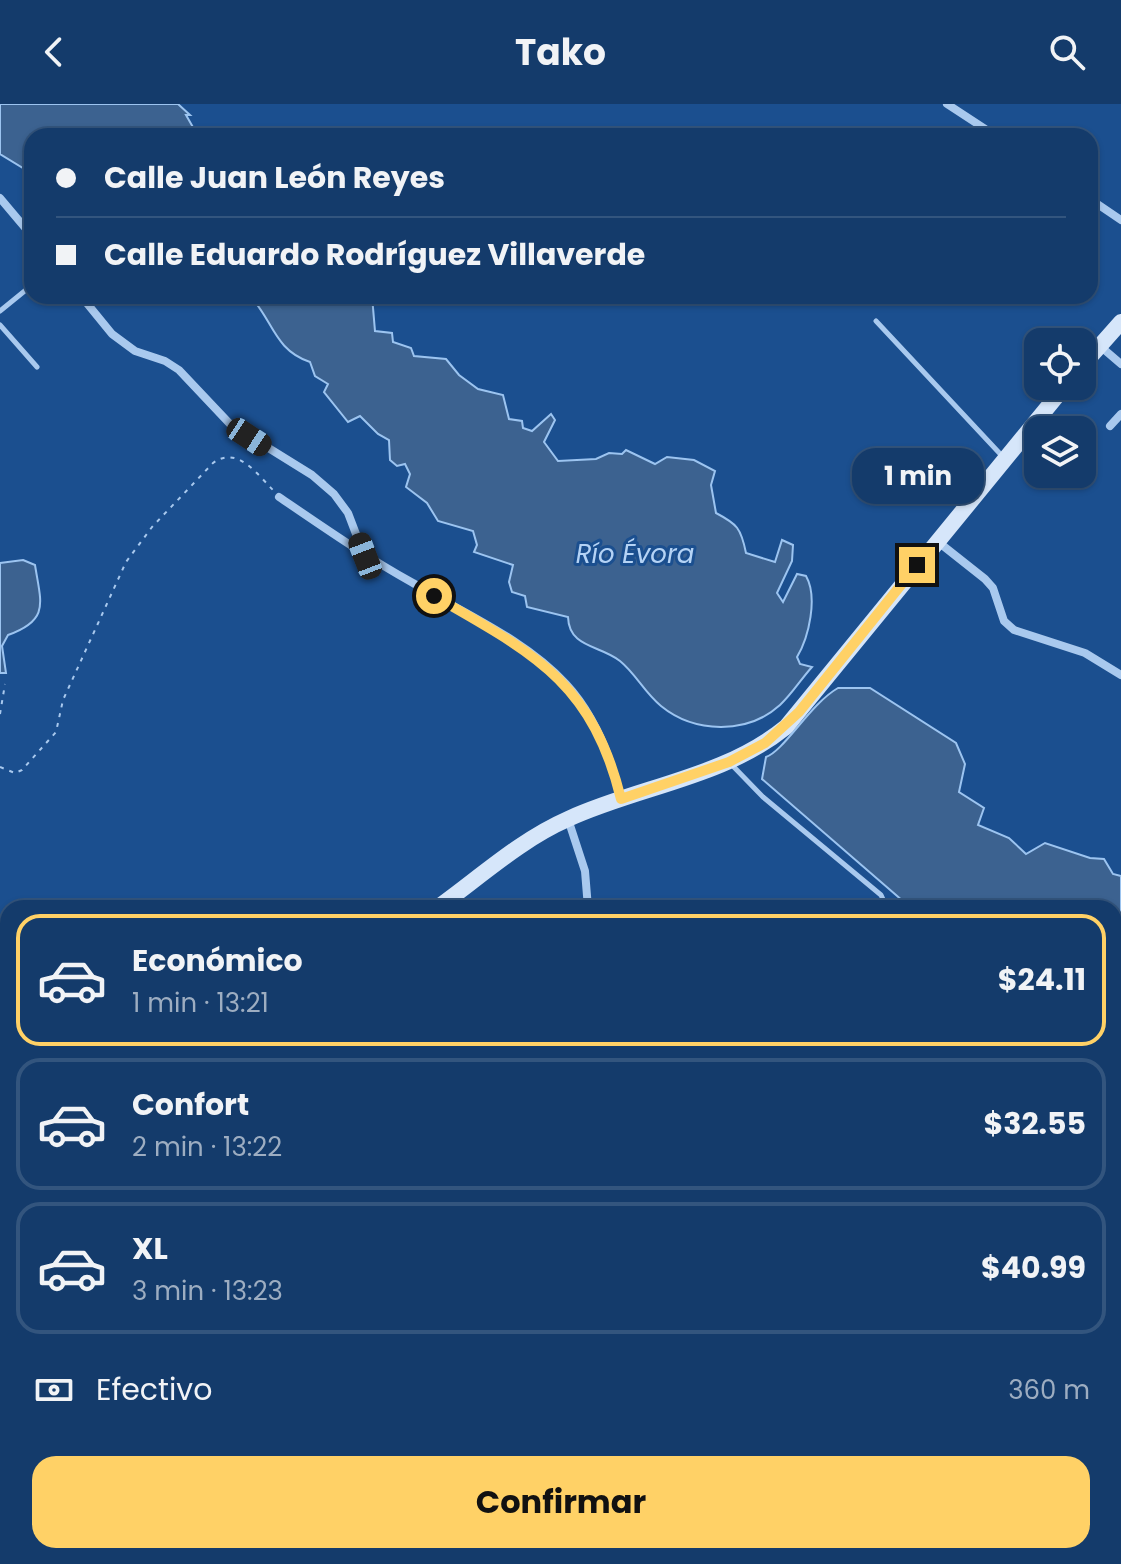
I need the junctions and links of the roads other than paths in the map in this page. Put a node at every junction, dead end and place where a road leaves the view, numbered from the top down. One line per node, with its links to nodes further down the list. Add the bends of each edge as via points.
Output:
1 (947, 104): 2 (street)
2 (984, 128)
3 (0, 198): 6 (street)
4 (1098, 204): 5 (street)
5 (1121, 220)
6 (24, 226)
7 (24, 292): 9 (lane)
8 (88, 304): 23 (street, via 112,334 135,351 179,370 230,424 334,494 348,513)
9 (0, 311)
10 (876, 321): 20 (lane)
11 (1121, 322): 13 (street)
12 (0, 325): 16 (lane)
13 (1099, 345): 14 (street); 15 (street)
14 (1096, 349)
15 (1121, 364)
16 (37, 367)
17 (1053, 400): 20 (street)
18 (1121, 414): 19 (street)
19 (1110, 426)
20 (1005, 459): 22 (street)
21 (279, 497): 23 (street)
22 (937, 540): 24 (street, via 993,588 1004,621 1014,630 1085,653); 25 (street, via 786,727)
23 (365, 556): 26 (street, via 514,644 566,683 596,730)
24 (1121, 675)
25 (729, 762): 26 (street); 30 (lane)
26 (621, 799): 27 (street)
27 (568, 818): 28 (street); 29 (street, via 585,871)
28 (448, 900)
29 (587, 900)
30 (883, 900)

